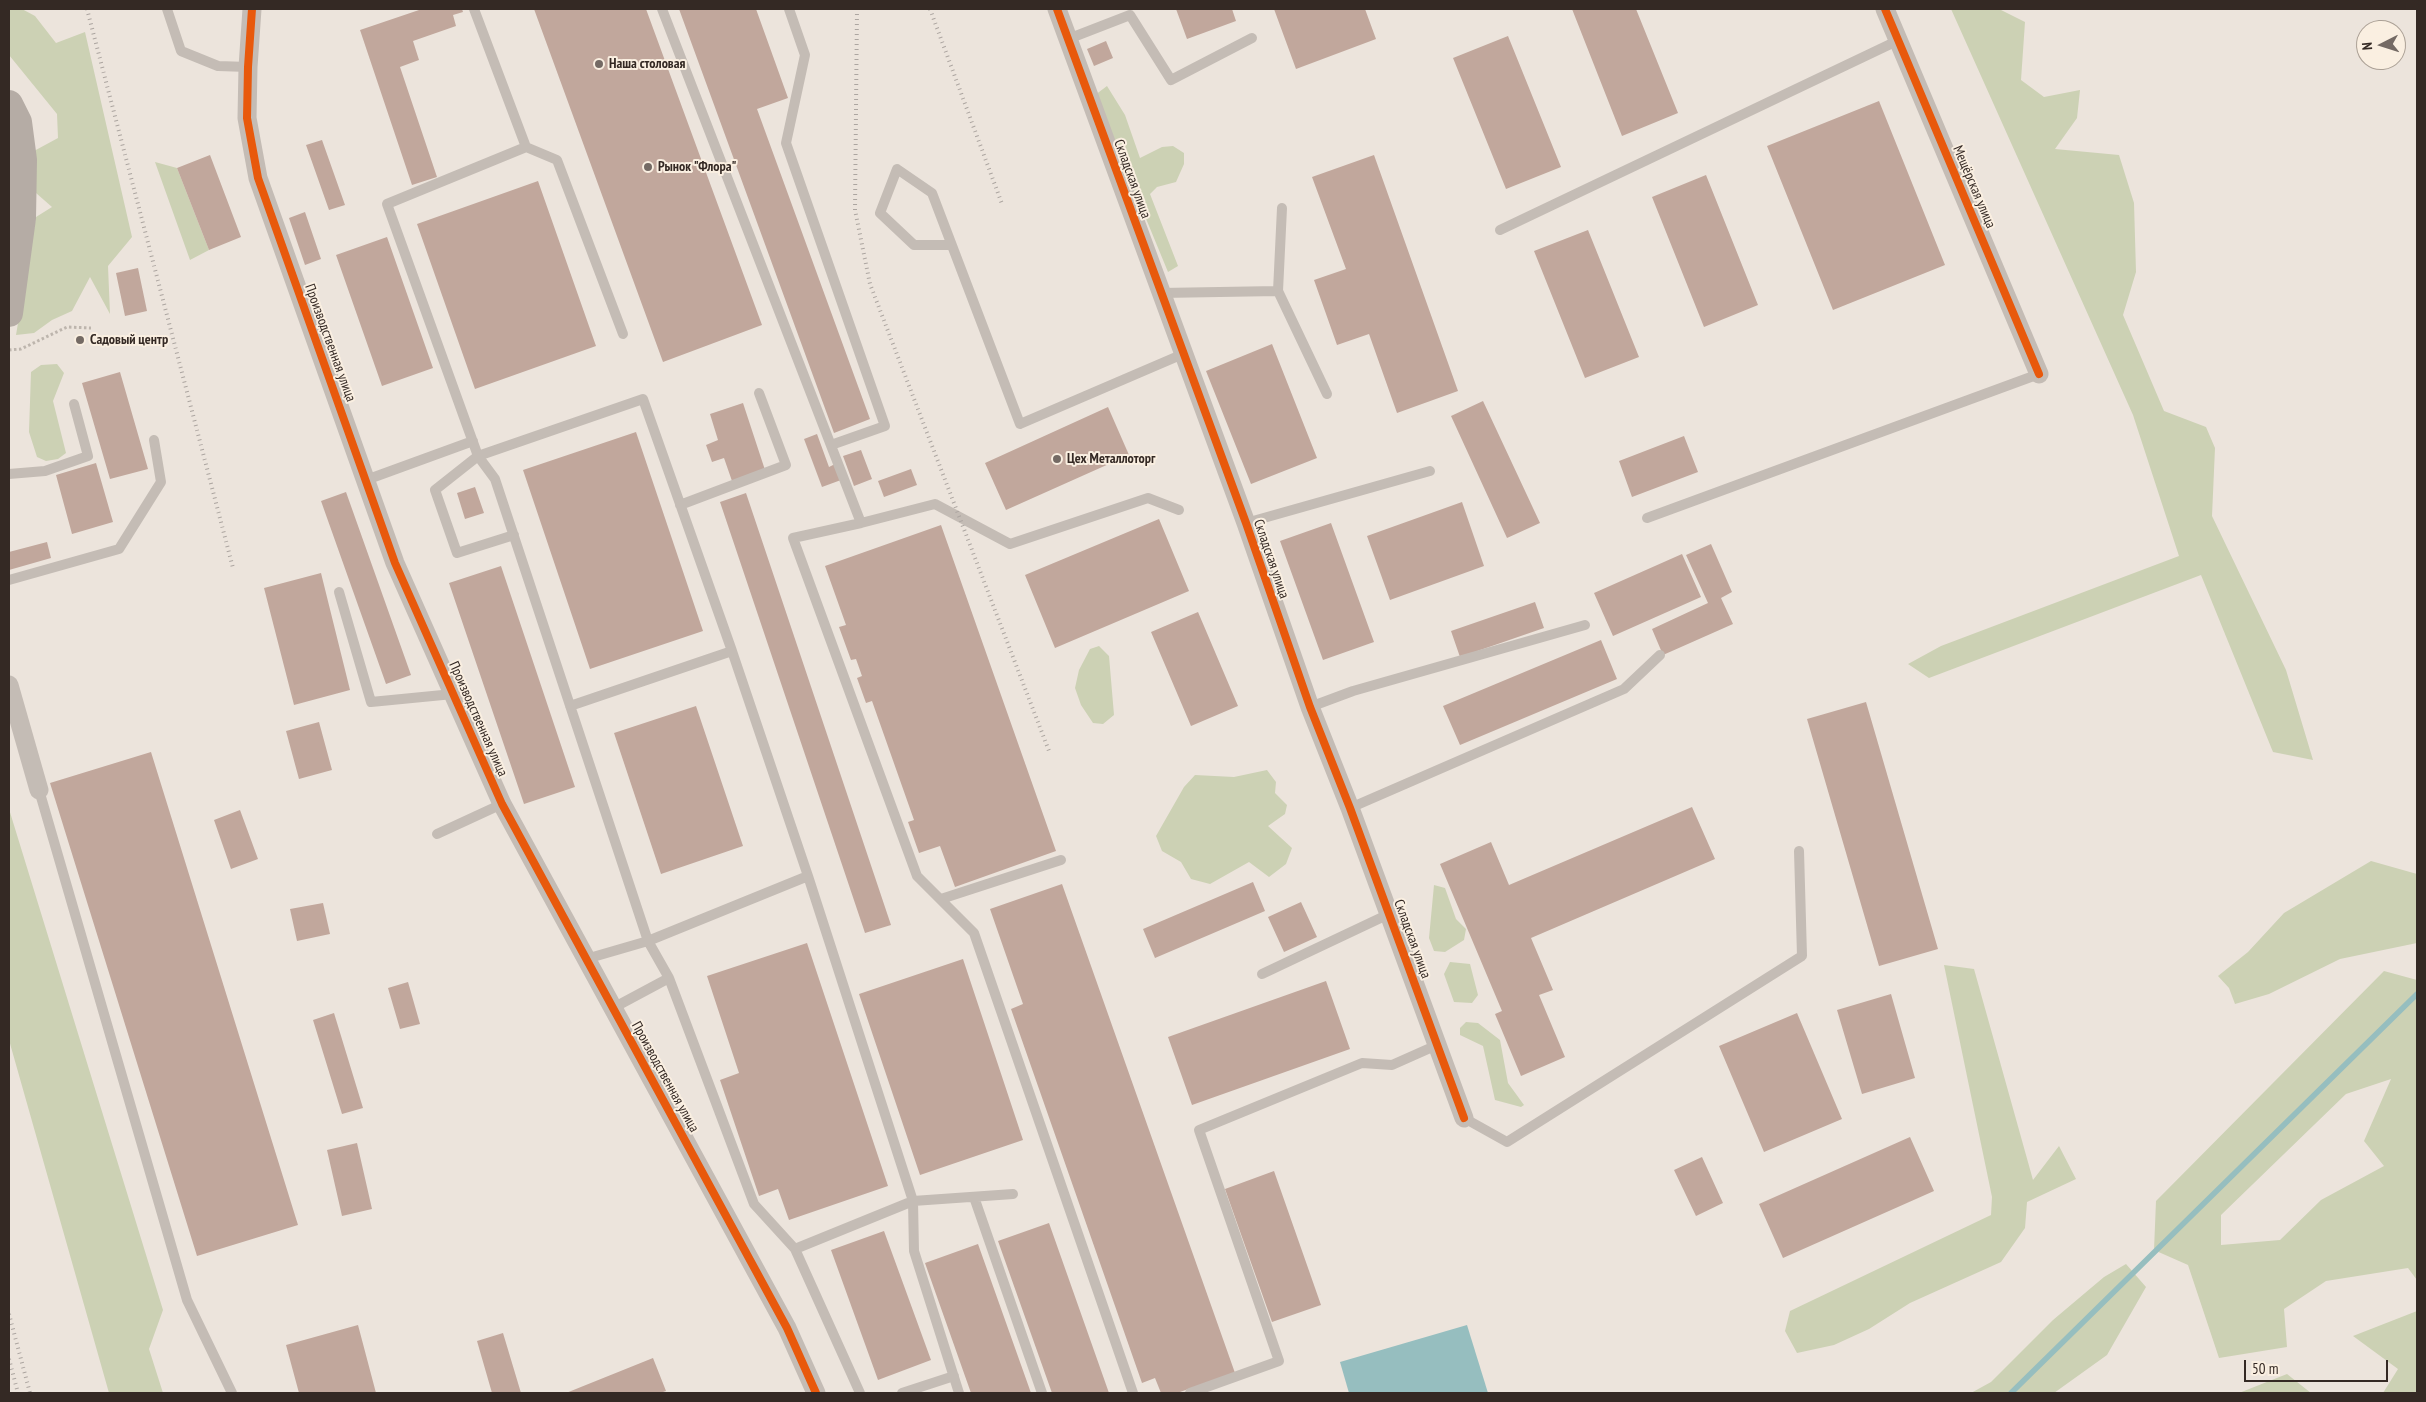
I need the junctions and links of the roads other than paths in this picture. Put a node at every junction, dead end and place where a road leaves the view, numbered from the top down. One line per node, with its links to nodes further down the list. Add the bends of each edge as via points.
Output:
1 (167, 9): 12 (lane, via 181,51 218,66)
2 (252, 9): 12 (street, Производственная улица)
3 (474, 9): 14 (lane)
4 (662, 9): 31 (lane)
5 (789, 9): 31 (lane, via 805,55 786,143 885,426)
6 (1056, 9): 10 (street, Складская улица)
7 (1886, 9): 11 (street, Мещёрская улица)
8 (1129, 12): 9 (lane, via 1171,80); 10 (lane)
9 (1252, 38)
10 (1068, 39): 21 (street, Складская улица)
11 (1898, 40): 18 (lane); 25 (street, Мещёрская улица)
12 (248, 67): 35 (street, Производственная улица, via 248,118 258,178)
13 (9, 104): 15 (main road, via 18,122)
14 (526, 147): 23 (lane, via 557,160); 30 (lane, via 387,204)
15 (23, 160): 17 (main road); 22 (main road, via 22,218)
16 (1282, 208): 20 (lane)
17 (9, 222)
18 (1500, 230)
19 (950, 245): 19 (lane, via 932,193 897,169 880,213 914,245); 24 (lane, via 1020,424)
20 (1278, 291): 21 (lane); 27 (lane)
21 (1161, 293): 24 (street, Складская улица)
22 (9, 313)
23 (623, 334)
24 (1183, 354): 40 (street, Складская улица)
25 (2039, 374): 38 (lane)
26 (759, 393): 36 (lane, via 786,465)
27 (1327, 394)
28 (74, 404): 34 (lane, via 88,456 45,471)
29 (154, 440): 42 (lane, via 161,482 119,549)
30 (473, 441): 32 (lane); 35 (lane)
31 (830, 445): 39 (lane)
32 (478, 456): 36 (lane, via 643,399); 41 (lane, via 495,479); 41 (lane, via 435,490 457,554)
33 (1430, 471): 40 (lane)
34 (9, 474)
35 (366, 480): 48 (street, Производственная улица, via 395,563)
36 (680, 505): 45 (lane)
37 (1179, 510): 39 (lane, via 1148,498 1010,544 935,504)
38 (1647, 518)
39 (861, 523): 58 (lane, via 792,538 917,876)
40 (1246, 523): 50 (street, Складская улица)
41 (514, 535): 49 (lane)
42 (9, 580)
43 (339, 592): 48 (lane, via 371,702)
44 (1586, 625): 50 (lane, via 1353,691)
45 (732, 651): 49 (lane); 57 (lane)
46 (1660, 655): 53 (lane, via 1624,689)
47 (9, 685): 51 (street)
48 (453, 694): 52 (street, Производственная улица)
49 (570, 706): 60 (lane)
50 (1310, 707): 53 (street, Складская улица)
51 (39, 790): 72 (lane, via 187,1300)
52 (502, 804): 54 (lane); 61 (street, Производственная улица)
53 (1350, 808): 59 (street, Складская улица)
54 (437, 834)
55 (1799, 851): 66 (lane, via 1802,956 1507,1142)
56 (1061, 860): 58 (lane)
57 (808, 876): 60 (lane); 69 (lane)
58 (940, 899): 78 (lane, via 974,933)
59 (1389, 914): 62 (lane); 65 (street, Складская улица)
60 (648, 941): 61 (lane); 63 (lane)
61 (586, 959): 64 (street, Производственная улица)
62 (1262, 974)
63 (669, 978): 64 (lane); 70 (lane, via 754,1204)
64 (613, 1008): 73 (street, Производственная улица, via 787,1328)
65 (1437, 1044): 66 (street, Складская улица); 79 (lane, via 1392,1065 1362,1063 1199,1130 1279,1361)
66 (1464, 1118)
67 (1013, 1194): 68 (lane)
68 (974, 1197): 69 (lane); 77 (lane)
69 (913, 1201): 70 (lane); 71 (lane, via 914,1251)
70 (795, 1249): 74 (lane)
71 (954, 1376): 75 (lane); 76 (lane)
72 (232, 1393)
73 (816, 1393)
74 (860, 1393)
75 (902, 1393)
76 (959, 1393)
77 (1042, 1393)
78 (1134, 1393)
79 (1190, 1393)

